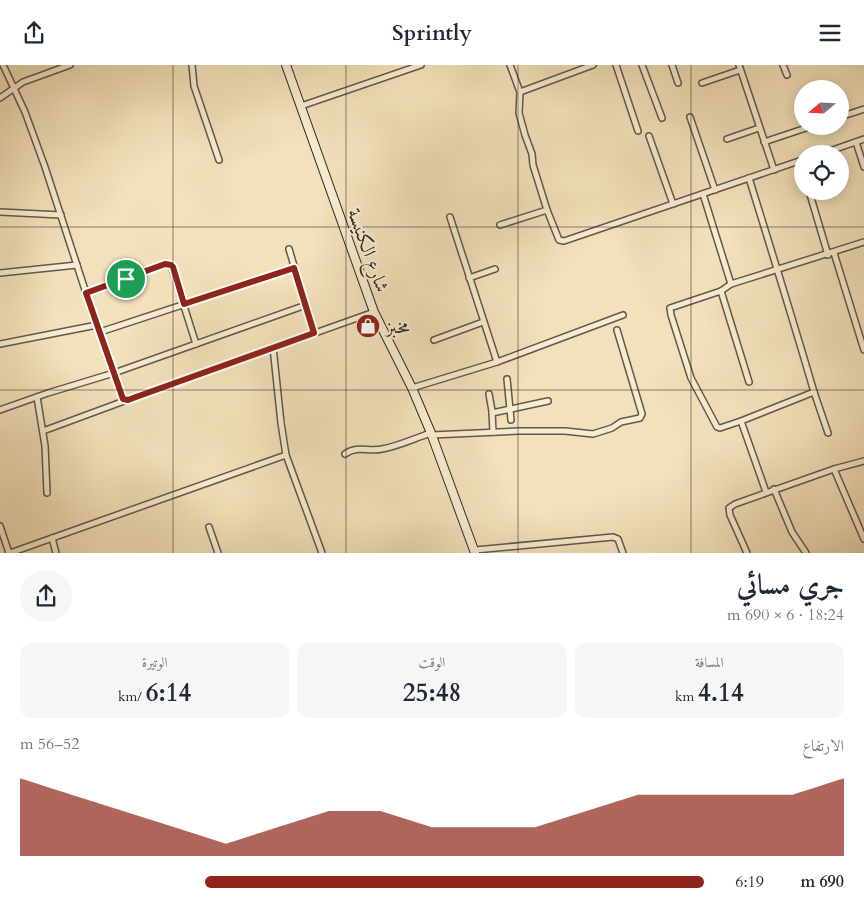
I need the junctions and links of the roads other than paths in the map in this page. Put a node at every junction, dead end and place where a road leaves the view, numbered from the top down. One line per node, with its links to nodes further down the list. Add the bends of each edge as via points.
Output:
1 (3, 65): 16 (street)
2 (70, 65): 16 (street)
3 (192, 65): 33 (street, via 194,86)
4 (286, 65): 19 (main road, شارع الكنيسة)
5 (421, 65): 19 (street)
6 (510, 65): 17 (street)
7 (593, 65): 17 (street)
8 (616, 65): 25 (street)
9 (642, 65): 23 (street)
10 (672, 65): 14 (street)
11 (783, 65): 13 (street)
12 (740, 67): 15 (street); 24 (street)
13 (787, 75)
14 (678, 83)
15 (702, 83)
16 (12, 88): 18 (street); 44 (street, via 25,112)
17 (520, 92): 42 (street, via 519,113)
18 (0, 98)
19 (301, 106): 62 (main road, شارع الكنيسة)
20 (864, 109): 21 (street)
21 (849, 114)
22 (690, 117): 38 (street)
23 (662, 118)
24 (760, 128): 28 (street); 30 (street)
25 (638, 131)
26 (794, 132): 30 (street)
27 (649, 136): 41 (street)
28 (727, 139)
29 (864, 139): 31 (street)
30 (764, 142): 36 (street)
31 (856, 142): 32 (street); 35 (street)
32 (847, 145)
33 (219, 160)
34 (794, 162): 36 (street)
35 (864, 167)
36 (774, 169): 37 (street)
37 (749, 178): 38 (street); 54 (street)
38 (715, 190): 39 (street)
39 (703, 195): 41 (street); 57 (street)
40 (812, 200): 50 (street)
41 (673, 205): 42 (street, via 564,241 559,240)
42 (547, 210): 46 (street)
43 (0, 213): 44 (street)
44 (61, 215): 51 (street)
45 (450, 217): 56 (street)
46 (500, 225)
47 (864, 243): 49 (street)
48 (289, 249): 52 (street)
49 (834, 253): 50 (street); 73 (street)
50 (828, 255): 54 (street)
51 (77, 265): 55 (street); 59 (street)
52 (294, 268): 60 (street); 61 (street)
53 (495, 269): 56 (street)
54 (777, 269): 57 (street); 79 (street)
55 (0, 273)
56 (469, 278): 64 (street)
57 (730, 284): 58 (street)
58 (721, 291): 77 (street); 88 (street, via 670,308 671,315 691,378 717,427)
59 (86, 293): 60 (street, via 168,264 173,267); 65 (street)
60 (184, 304): 67 (street); 71 (street)
61 (306, 305): 68 (street); 71 (street)
62 (374, 311): 68 (street); 78 (main road, شارع الكنيسة)
63 (623, 315): 74 (street)
64 (483, 321): 69 (street); 74 (street)
65 (97, 325): 67 (street); 70 (street)
66 (616, 330): 90 (street, via 642,414 640,417 593,434 565,431)
67 (100, 332): 75 (street)
68 (314, 333): 72 (street)
69 (434, 341)
70 (0, 343)
71 (196, 344): 75 (street)
72 (273, 347): 82 (street); 94 (street)
73 (864, 350)
74 (497, 362): 78 (street)
75 (114, 373): 81 (street); 82 (street, via 123,399)
76 (507, 379): 85 (street)
77 (749, 382)
78 (412, 389): 92 (main road, شارع الكنيسة)
79 (814, 392): 88 (street); 91 (street)
80 (488, 394): 86 (street)
81 (37, 397): 84 (street); 89 (street)
82 (128, 400): 89 (street)
83 (548, 401): 85 (street)
84 (0, 410)
85 (510, 410): 86 (street); 87 (street)
86 (492, 413): 90 (street)
87 (510, 420)
88 (741, 421): 98 (street)
89 (43, 431): 99 (street)
90 (493, 433): 92 (street)
91 (828, 433)
92 (431, 434): 93 (street, via 386,448 361,448); 104 (main road, شارع الكنيسة)
93 (344, 454)
94 (286, 455): 102 (street); 105 (street)
95 (864, 461): 96 (street)
96 (834, 469): 97 (street); 103 (street)
97 (774, 489): 98 (street); 111 (street, via 792,532)
98 (766, 492): 110 (street, via 730,508)
99 (47, 493)
100 (0, 525): 106 (street)
101 (210, 527): 108 (street)
102 (52, 538): 106 (street); 107 (street)
103 (864, 539)
104 (475, 551): 109 (street, via 613,537 618,539)
105 (321, 552)
106 (10, 553)
107 (56, 553)
108 (218, 553)
109 (623, 553)
110 (747, 553)
111 (806, 553)

